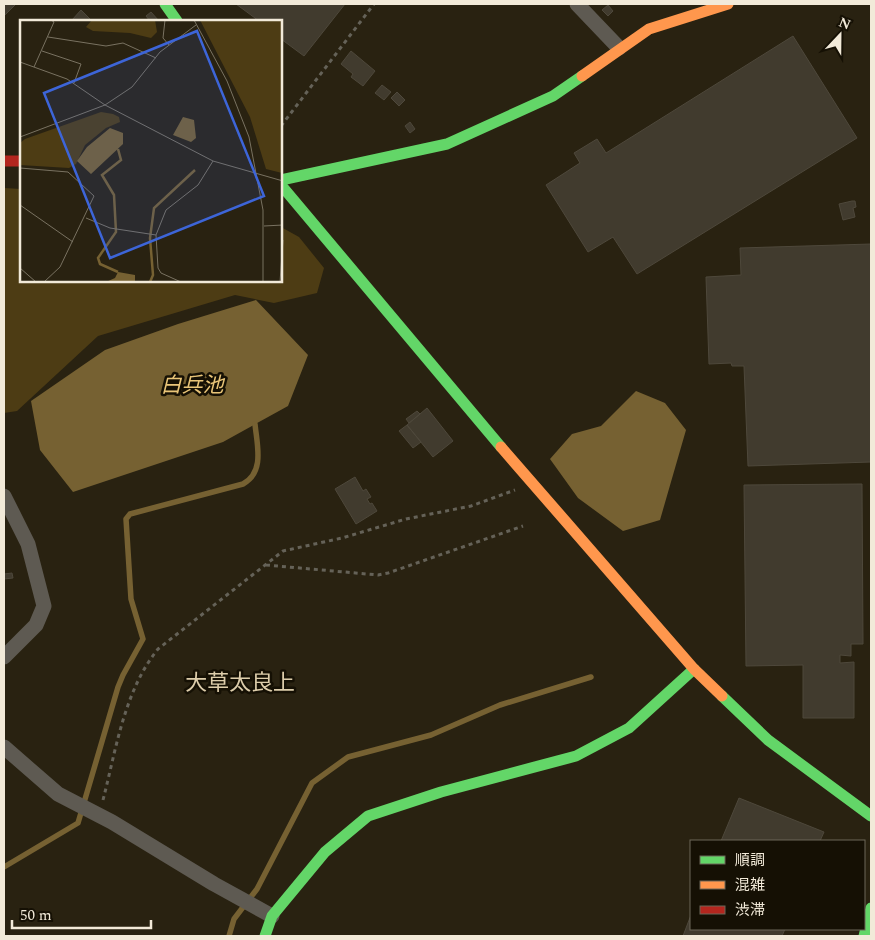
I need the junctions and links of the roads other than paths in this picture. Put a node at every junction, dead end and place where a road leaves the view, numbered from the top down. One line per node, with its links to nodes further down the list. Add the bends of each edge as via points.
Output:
1 (165, 4): 4 (street)
2 (577, 4): 5 (street)
3 (728, 4): 5 (street, via 649,30)
4 (176, 20)
5 (620, 48): 8 (street, via 553,96 447,144)
6 (4, 161): 7 (street)
7 (20, 162)
8 (282, 180)
9 (282, 186): 12 (street, via 530,481)
10 (4, 496): 11 (street, via 28,544 44,606 36,625)
11 (4, 657)
12 (694, 669): 14 (street, via 768,740); 16 (street, via 628,728 576,756 441,792 368,816 325,852)
13 (4, 747): 16 (street, via 58,794)
14 (871, 816)
15 (871, 908): 18 (street)
16 (272, 916): 17 (street)
17 (265, 936)
18 (864, 936)

